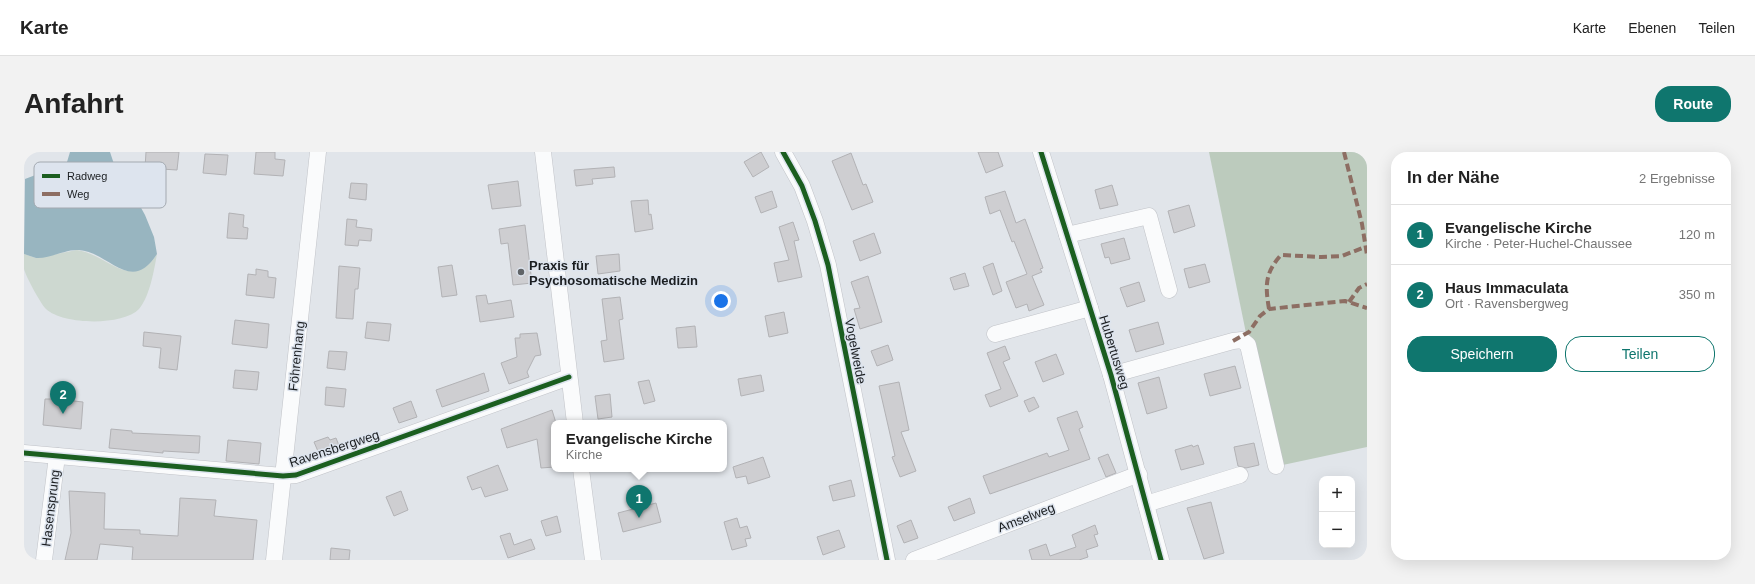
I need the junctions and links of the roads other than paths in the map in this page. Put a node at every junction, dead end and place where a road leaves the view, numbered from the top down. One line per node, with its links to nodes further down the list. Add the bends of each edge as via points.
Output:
1 (318, 152): 18 (street, Föhrenhang)
2 (543, 152): 10 (street)
3 (783, 152): 23 (street, Vogelweide, via 802,186 828,265)
4 (1041, 152): 5 (street, Hubertusweg)
5 (1067, 235): 6 (street, via 1149,216); 7 (street, Hubertusweg)
6 (1169, 290)
7 (1090, 308): 8 (street); 9 (street, Hubertusweg)
8 (995, 334)
9 (1111, 375): 14 (street, via 1242,340 1248,345); 16 (street, Hubertusweg)
10 (570, 377): 11 (street); 18 (street, Ravensbergweg, via 296,475)
11 (575, 420)
12 (24, 453): 13 (street, Ravensbergweg)
13 (56, 456): 18 (street, Ravensbergweg); 20 (street, Hasensprung)
14 (1276, 466)
15 (581, 472): 22 (street)
16 (1139, 474): 19 (street, Hubertusweg); 24 (street, Amselweg)
17 (1240, 475): 19 (street)
18 (283, 476): 21 (street, Föhrenhang)
19 (1146, 504): 25 (street, Hubertusweg)
20 (44, 560)
21 (274, 560)
22 (593, 560)
23 (887, 560)
24 (914, 560)
25 (1161, 560)

